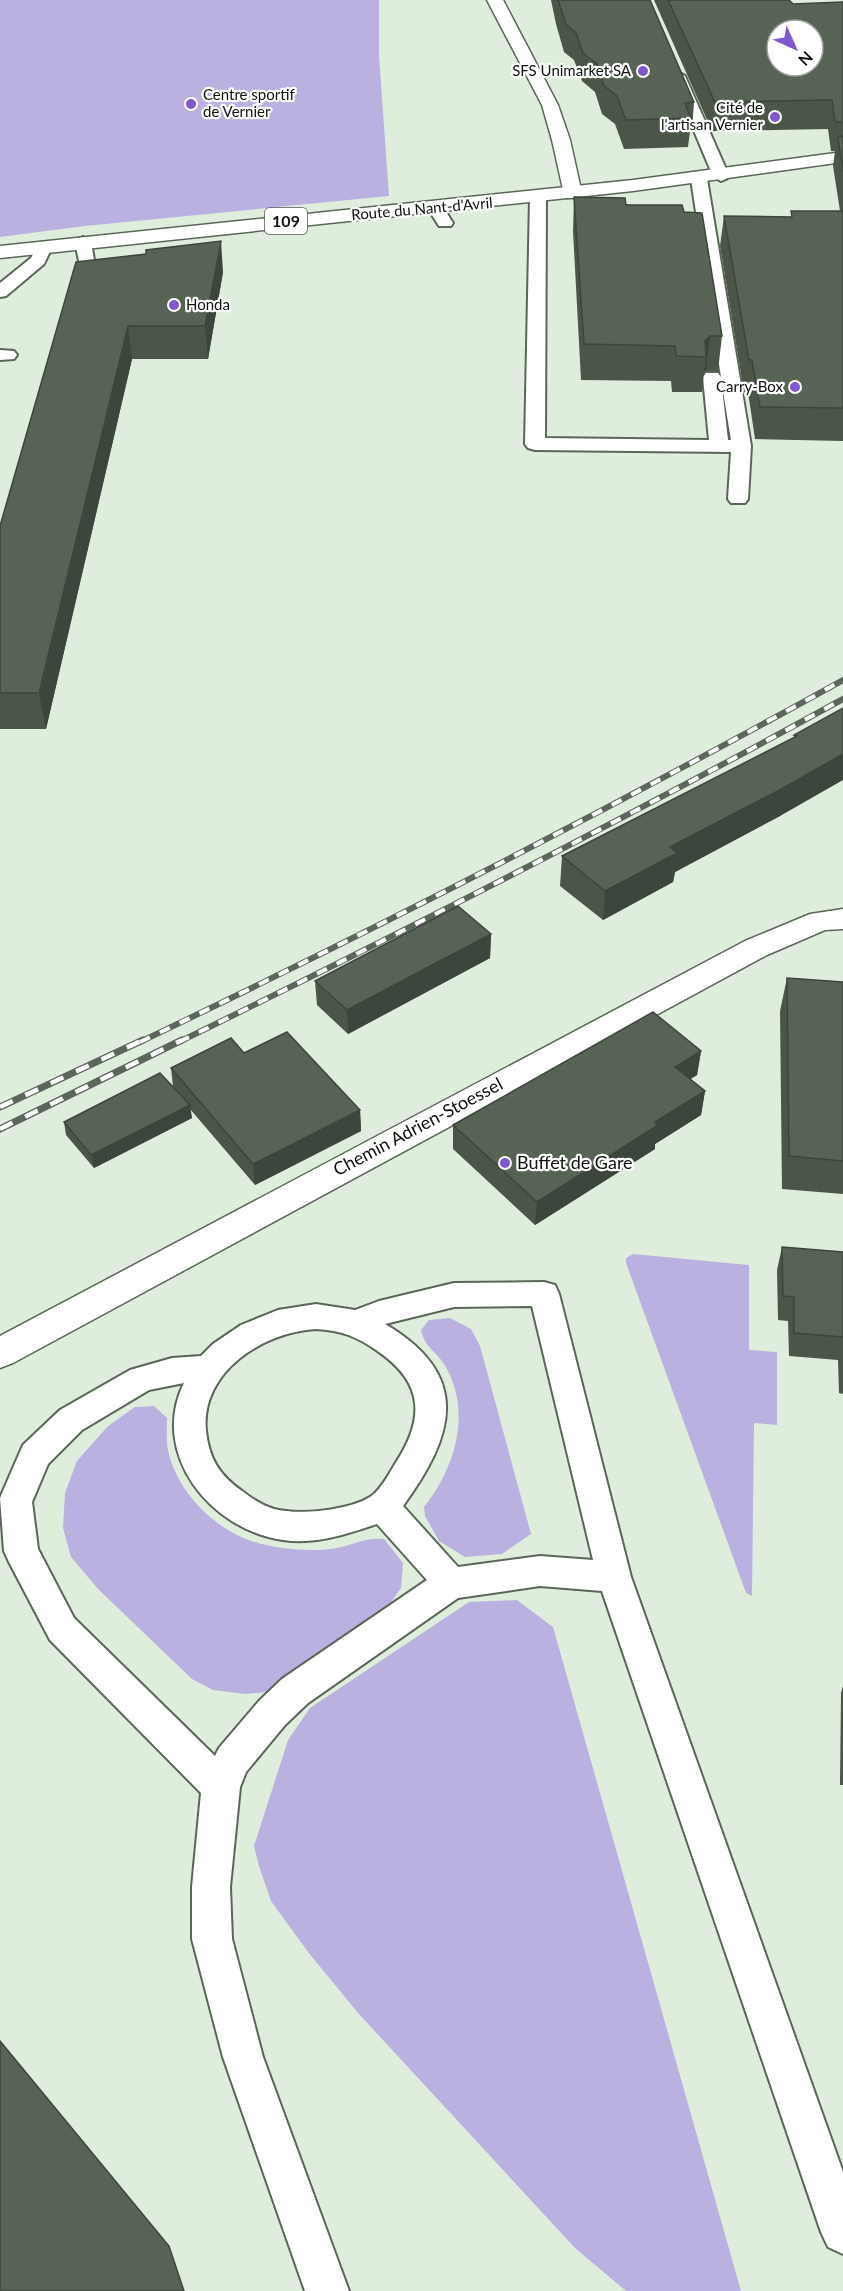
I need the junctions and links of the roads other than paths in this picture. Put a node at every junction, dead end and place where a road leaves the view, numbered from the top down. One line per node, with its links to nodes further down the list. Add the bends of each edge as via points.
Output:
1 (495, 0): 6 (street, via 550,105)
2 (674, 65): 4 (lane)
3 (843, 157): 4 (street, Route du Nant-d'Avril / 109)
4 (721, 176): 5 (street, Route du Nant-d'Avril / 109)
5 (699, 179): 6 (street, Route du Nant-d'Avril / 109); 15 (lane)
6 (573, 194): 7 (street, Route du Nant-d'Avril / 109)
7 (538, 198): 8 (street, Route du Nant-d'Avril / 109, via 440,215); 14 (lane, via 535,444)
8 (83, 242): 9 (street, Route du Nant-d'Avril / 109); 11 (lane, via 88,271)
9 (44, 247): 10 (street, Route du Nant-d'Avril / 109); 12 (lane, via 38,260)
10 (0, 252)
11 (138, 271)
12 (0, 292)
13 (712, 376): 14 (lane)
14 (719, 446): 15 (lane)
15 (741, 446): 16 (lane)
16 (738, 499)
17 (843, 919): 19 (street, Chemin Adrien-Stoessel, via 820,921 756,948)
18 (357, 1323): 20 (lane, via 307,1315 272,1323 234,1345); 21 (lane, via 391,1342 414,1364 428,1386 431,1411 423,1444 406,1479); 22 (lane, via 378,1313 454,1295 544,1294)
19 (0, 1353)
20 (207, 1369): 21 (lane, via 192,1396 188,1423 195,1462 212,1488 247,1513 285,1526 339,1523); 24 (lane, via 172,1371 141,1379 71,1420 35,1455 15,1502 21,1551 62,1629)
21 (383, 1507): 23 (lane)
22 (614, 1577): 23 (lane, via 540,1571); 25 (lane)
23 (451, 1583): 24 (lane, via 295,1691 232,1760)
24 (221, 1787): 26 (lane, via 211,1887 212,1939 243,2057)
25 (843, 2232)
26 (327, 2291)

